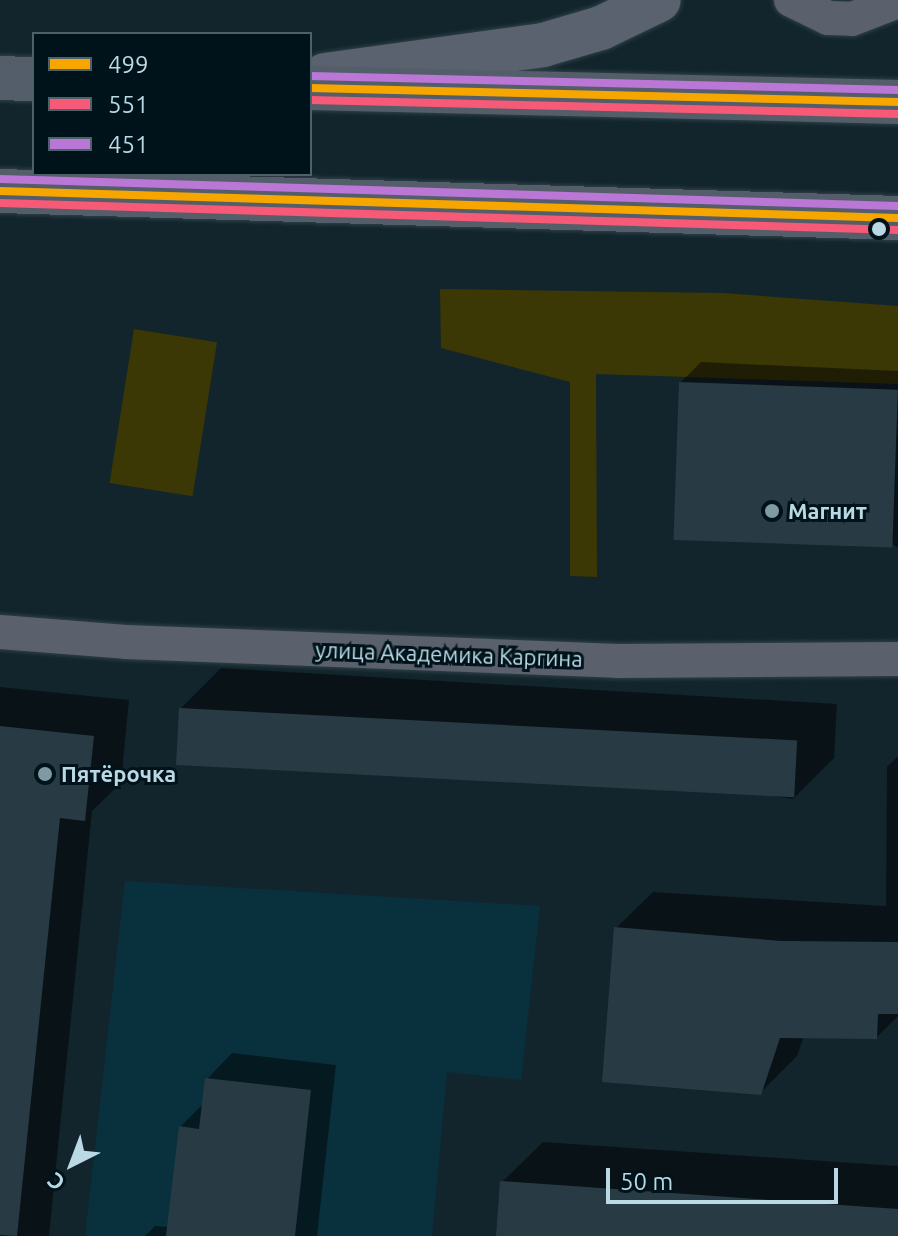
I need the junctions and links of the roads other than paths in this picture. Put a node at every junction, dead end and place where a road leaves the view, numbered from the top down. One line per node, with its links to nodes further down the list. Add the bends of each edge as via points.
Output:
1 (659, 0): 4 (main road, via 601,28 543,45)
2 (791, 0): 3 (street, via 828,18 852,19)
3 (898, 1)
4 (312, 77)
5 (0, 78): 6 (highway)
6 (32, 79)
7 (312, 88): 8 (highway)
8 (898, 102)
9 (0, 191): 10 (highway)
10 (898, 218)
11 (0, 632): 12 (street, улица Академика Каргина, via 126,642 618,661)
12 (898, 659)

